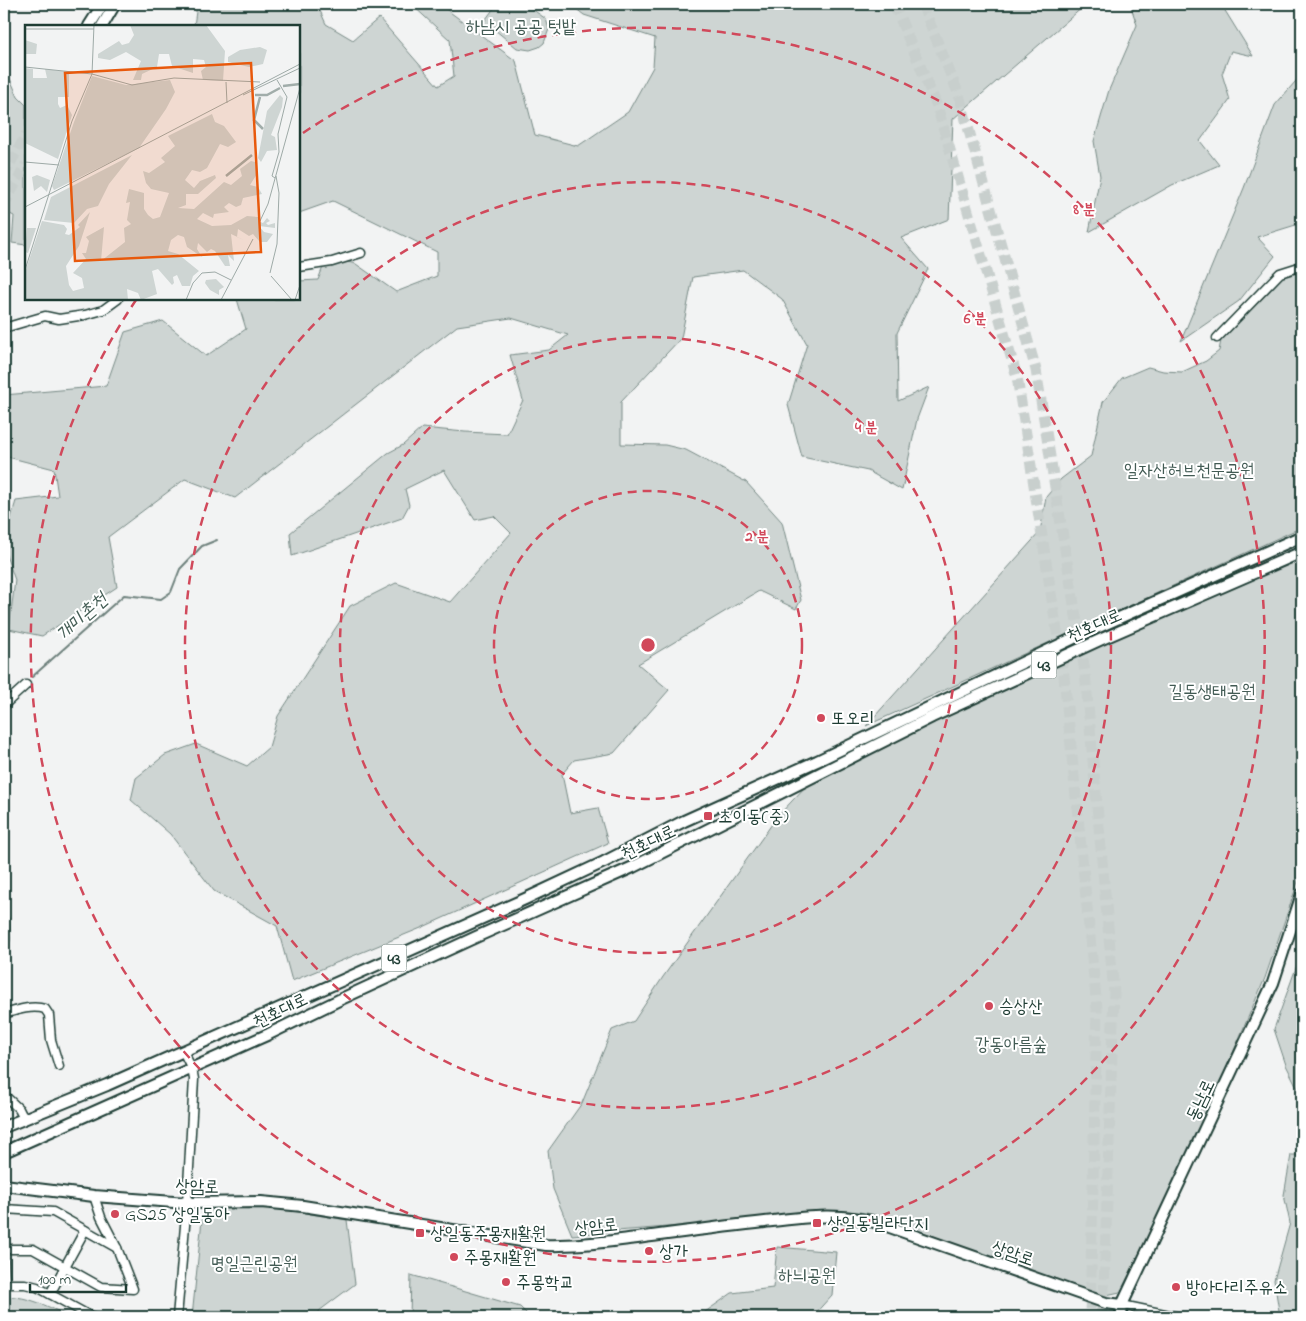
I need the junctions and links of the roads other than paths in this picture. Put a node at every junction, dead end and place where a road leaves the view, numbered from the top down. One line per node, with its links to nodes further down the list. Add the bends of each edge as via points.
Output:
1 (103, 4): 3 (main road)
2 (114, 4): 4 (main road)
3 (90, 25)
4 (103, 25)
5 (361, 253): 7 (street)
6 (1302, 266): 10 (street, via 1280,273)
7 (300, 267)
8 (117, 300): 9 (street, via 103,310 84,315 59,319 45,316)
9 (4, 328)
10 (1217, 338)
11 (1302, 536): 19 (main road, 천호대로 / 43, via 1072,639 684,821 525,900)
12 (1302, 552): 21 (main road, 천호대로 / 43, via 1029,672 633,868 476,936)
13 (26, 685): 14 (street)
14 (4, 705)
15 (1302, 894): 37 (main road, 동남로, via 1273,983)
16 (4, 920): 17 (street)
17 (4, 946)
18 (4, 1014): 20 (street, via 37,1007 45,1009)
19 (183, 1051): 21 (street); 23 (main road, 천호대로 / 43)
20 (59, 1066)
21 (192, 1069): 25 (main road, 천호대로 / 43); 28 (street)
22 (4, 1095): 23 (street, via 19,1109)
23 (24, 1120): 24 (main road, 천호대로 / 43)
24 (4, 1127)
25 (4, 1152)
26 (4, 1186): 27 (main road, 상암로)
27 (94, 1196): 28 (main road, 상암로); 31 (street)
28 (187, 1203): 37 (main road, 상암로, via 261,1202 303,1206 561,1246 828,1215 846,1216 863,1218); 40 (street)
29 (4, 1209): 30 (street, via 53,1212)
30 (85, 1230): 31 (street); 34 (street)
31 (117, 1248): 34 (street, via 133,1289 101,1287)
32 (4, 1249): 34 (street, via 33,1249)
33 (4, 1260): 35 (street)
34 (65, 1267): 36 (street)
35 (4, 1284): 36 (street, via 30,1285)
36 (50, 1294): 39 (street)
37 (1122, 1306): 38 (street, 상암로); 41 (main road, 동남로)
38 (1150, 1314): 42 (street, 상암로)
39 (92, 1317)
40 (177, 1317)
41 (1121, 1317)
42 (1179, 1317)

